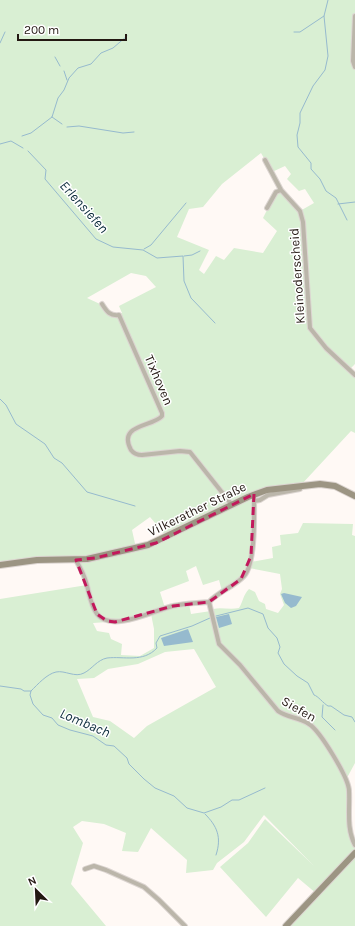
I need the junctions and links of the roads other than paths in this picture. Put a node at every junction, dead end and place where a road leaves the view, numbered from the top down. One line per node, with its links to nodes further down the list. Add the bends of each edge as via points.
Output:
1 (355, 16): 2 (street)
2 (355, 67)
3 (265, 160): 4 (street, Kleinoderscheid)
4 (281, 190): 5 (street, via 276,192); 7 (street, Kleinoderscheid, via 295,204 303,222 310,328 326,348)
5 (267, 208)
6 (102, 304): 11 (street, Tixhoven, via 113,316 119,315 162,413 160,418 132,430 128,440 131,449 142,455 190,452)
7 (355, 375)
8 (299, 491): 10 (street, via 268,495 260,500)
9 (355, 496): 10 (street, Vilkerather Straße, via 335,486 320,484 272,489)
10 (254, 498): 11 (street, Vilkerather Straße); 14 (street, via 252,550 248,568 244,576)
11 (232, 505): 12 (street, Vilkerather Straße, via 156,542 95,558)
12 (76, 560): 13 (street, Vilkerather Straße, via 37,560); 14 (street, via 85,577 94,610 107,621 115,622 151,614 173,606)
13 (0, 565)
14 (209, 602): 15 (street, Siefen, via 219,644 245,670 278,711 313,727 346,777 349,787 349,830)
15 (355, 845)
16 (355, 854): 19 (street)
17 (85, 869): 18 (street, via 94,866 144,887)
18 (185, 926)
19 (286, 926)

